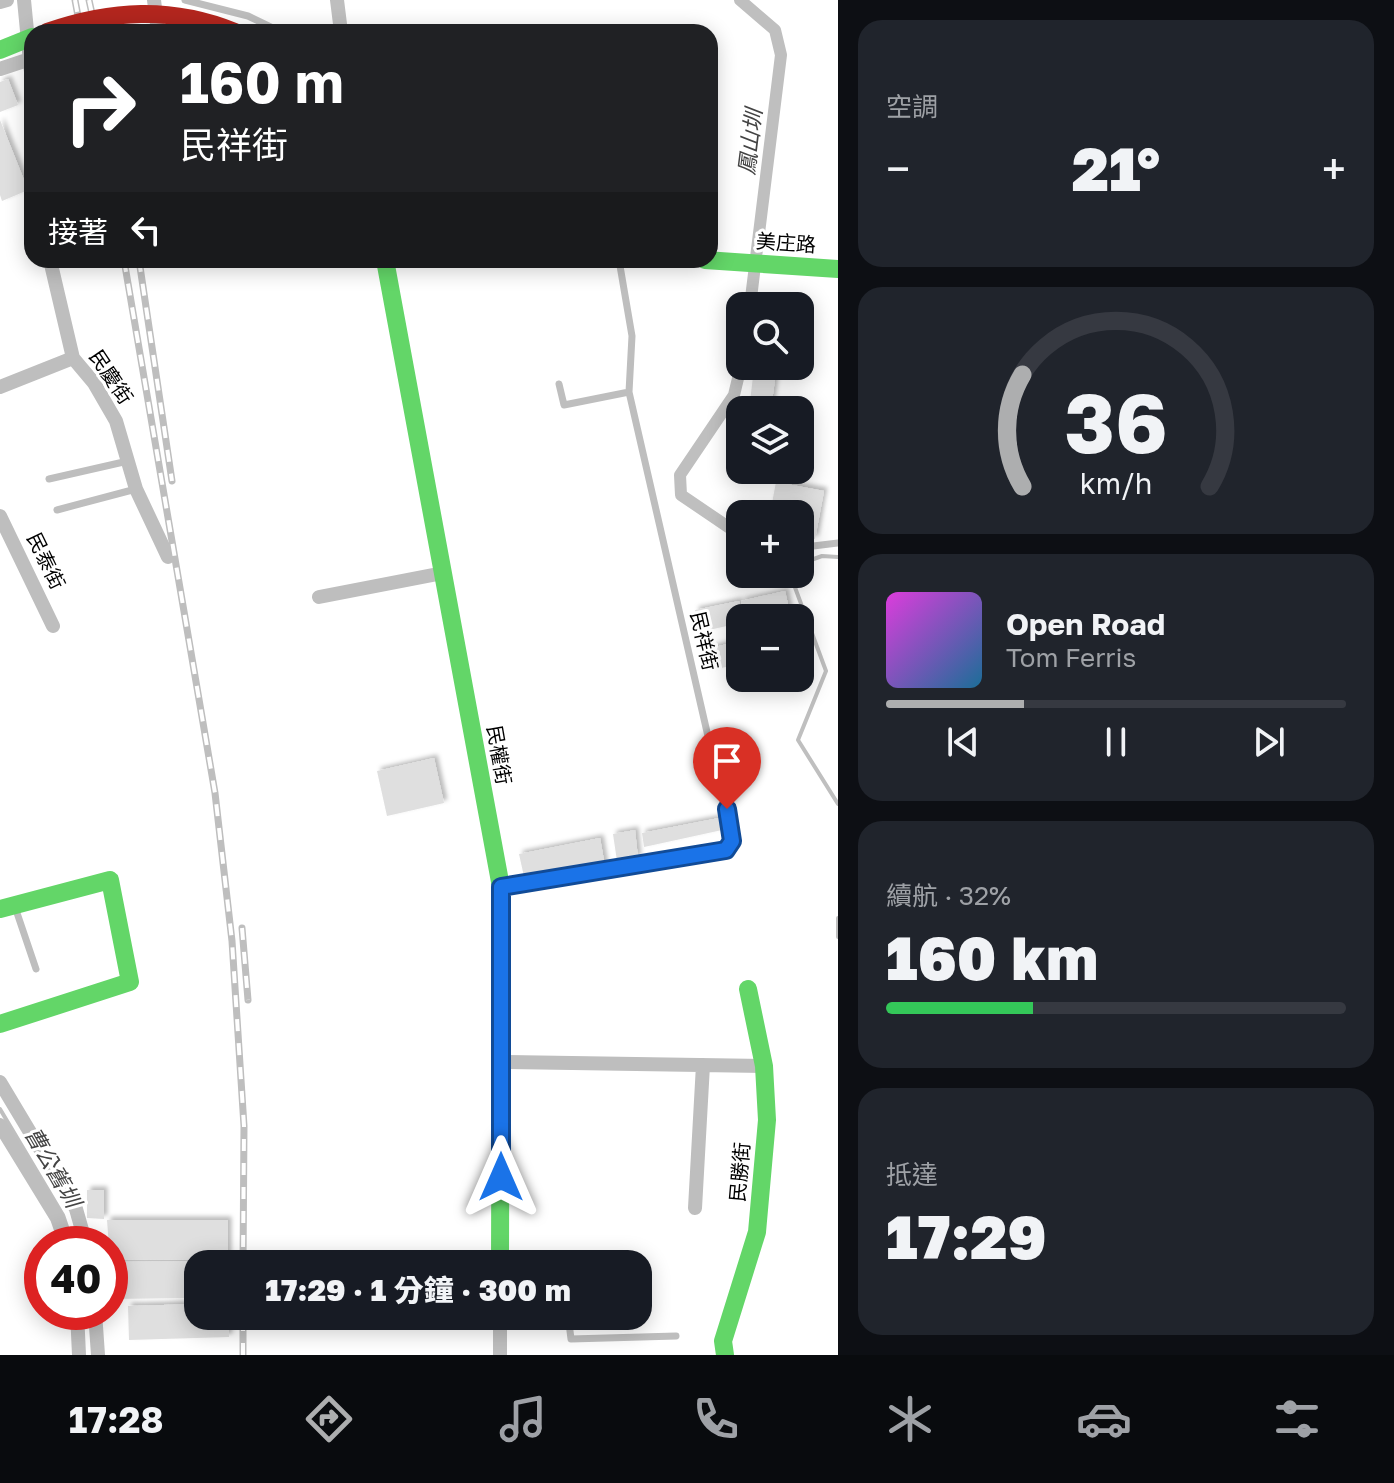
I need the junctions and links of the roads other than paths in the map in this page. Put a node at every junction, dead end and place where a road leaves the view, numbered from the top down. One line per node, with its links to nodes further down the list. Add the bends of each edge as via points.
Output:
1 (7, 0): 7 (street)
2 (24, 0): 8 (street)
3 (154, 0): 4 (lane); 10 (street)
4 (162, 0)
5 (185, 0): 12 (lane)
6 (337, 0): 13 (street)
7 (0, 2)
8 (28, 24)
9 (74, 24): 11 (street, bridge, via 111,13 144,12)
10 (157, 24)
11 (217, 24)
12 (264, 24)
13 (340, 24)
14 (24, 35): 16 (street)
15 (24, 37): 17 (street, bridge)
16 (0, 40)
17 (0, 50)
18 (24, 61): 19 (street)
19 (0, 69)
20 (718, 260): 24 (street, 美庄路)
21 (52, 268): 25 (street, 民慶街)
22 (386, 268): 37 (street, 民權街)
23 (620, 268): 28 (lane, 民祥街, via 632,336)
24 (838, 269)
25 (73, 358): 27 (street); 29 (street, 民慶街, via 116,421)
26 (559, 384): 28 (lane, via 564,405)
27 (0, 387)
28 (629, 392): 40 (lane, 民祥街, via 732,841 726,850)
29 (128, 461): 30 (lane); 31 (street, 民慶街)
30 (49, 479)
31 (136, 489): 32 (lane); 36 (street, 民慶街)
32 (57, 510)
33 (0, 516): 39 (street, 民泰街)
34 (838, 543): 35 (lane)
35 (814, 546)
36 (168, 557)
37 (443, 573): 38 (street); 40 (street, 民權街)
38 (319, 597)
39 (53, 626)
40 (501, 887): 45 (street, 民權街)
41 (7, 907): 42 (lane); 44 (street, via 110,880 130,982)
42 (36, 969)
43 (748, 989): 47 (street, 民勝街)
44 (0, 1024)
45 (501, 1062): 46 (street); 53 (street, 民權街)
46 (703, 1065): 47 (street); 50 (street)
47 (764, 1066): 62 (street, 民勝街, via 767,1120 757,1232 723,1341)
48 (0, 1082): 52 (street, via 76,1209)
49 (0, 1125): 51 (street)
50 (695, 1208)
51 (60, 1226)
52 (81, 1226)
53 (500, 1250)
54 (78, 1330): 59 (street)
55 (96, 1330): 60 (street)
56 (500, 1330): 61 (street)
57 (570, 1330): 58 (lane, via 571,1339)
58 (676, 1336)
59 (79, 1355)
60 (98, 1355)
61 (500, 1355)
62 (725, 1355)

